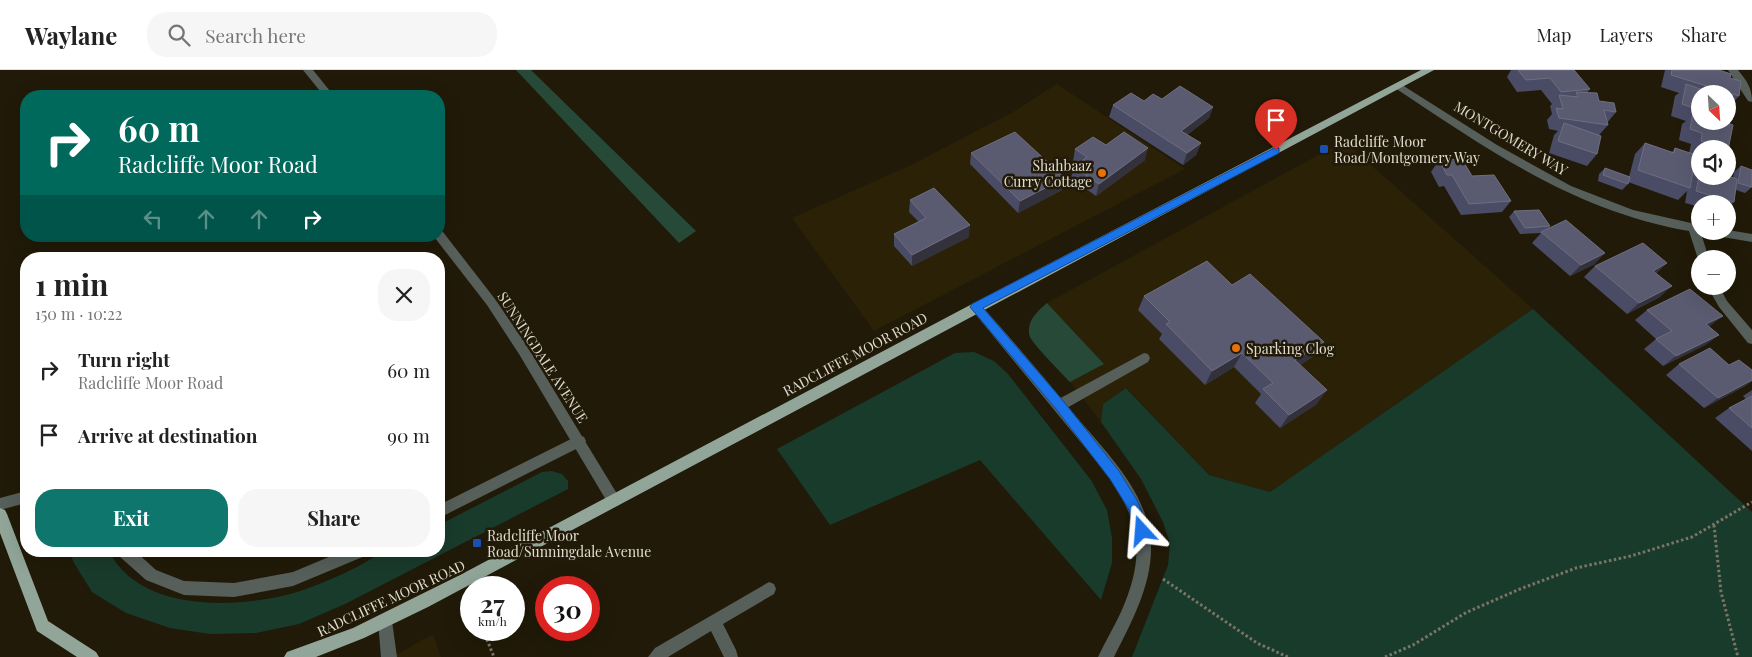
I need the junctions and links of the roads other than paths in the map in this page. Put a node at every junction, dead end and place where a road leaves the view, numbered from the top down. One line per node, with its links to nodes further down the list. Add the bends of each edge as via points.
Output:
1 (308, 70): 5 (street)
2 (1429, 70): 4 (main road, RADCLIFFE MOOR ROAD)
3 (1733, 70): 6 (street)
4 (1399, 86): 7 (street, MONTGOMERY WAY, via 1514,160 1566,188 1628,212); 12 (main road, RADCLIFFE MOOR ROAD)
5 (325, 90)
6 (1752, 99)
7 (1691, 228)
8 (1736, 235): 9 (street)
9 (1752, 238)
10 (444, 242): 16 (street, SUNNINGDALE AVENUE, via 491,302)
11 (1718, 295): 13 (street)
12 (976, 307): 15 (street); 18 (main road, RADCLIFFE MOOR ROAD)
13 (1752, 339)
14 (1144, 358): 15 (street)
15 (1060, 405): 32 (street, via 1114,475 1134,506 1142,531 1142,565 1133,600)
16 (579, 441): 18 (street, SUNNINGDALE AVENUE); 20 (street)
17 (20, 499): 19 (street)
18 (614, 501): 25 (main road, RADCLIFFE MOOR ROAD)
19 (0, 504)
20 (445, 509)
21 (0, 514): 28 (main road, via 42,626)
22 (131, 557): 23 (street, via 151,575 184,588 234,590 293,579)
23 (346, 557)
24 (770, 589): 26 (street)
25 (386, 621): 29 (main road, RADCLIFFE MOOR ROAD, via 320,649); 30 (street)
26 (714, 621): 27 (street); 31 (street)
27 (731, 655)
28 (92, 657)
29 (292, 657)
30 (389, 657)
31 (656, 657)
32 (1106, 657)

